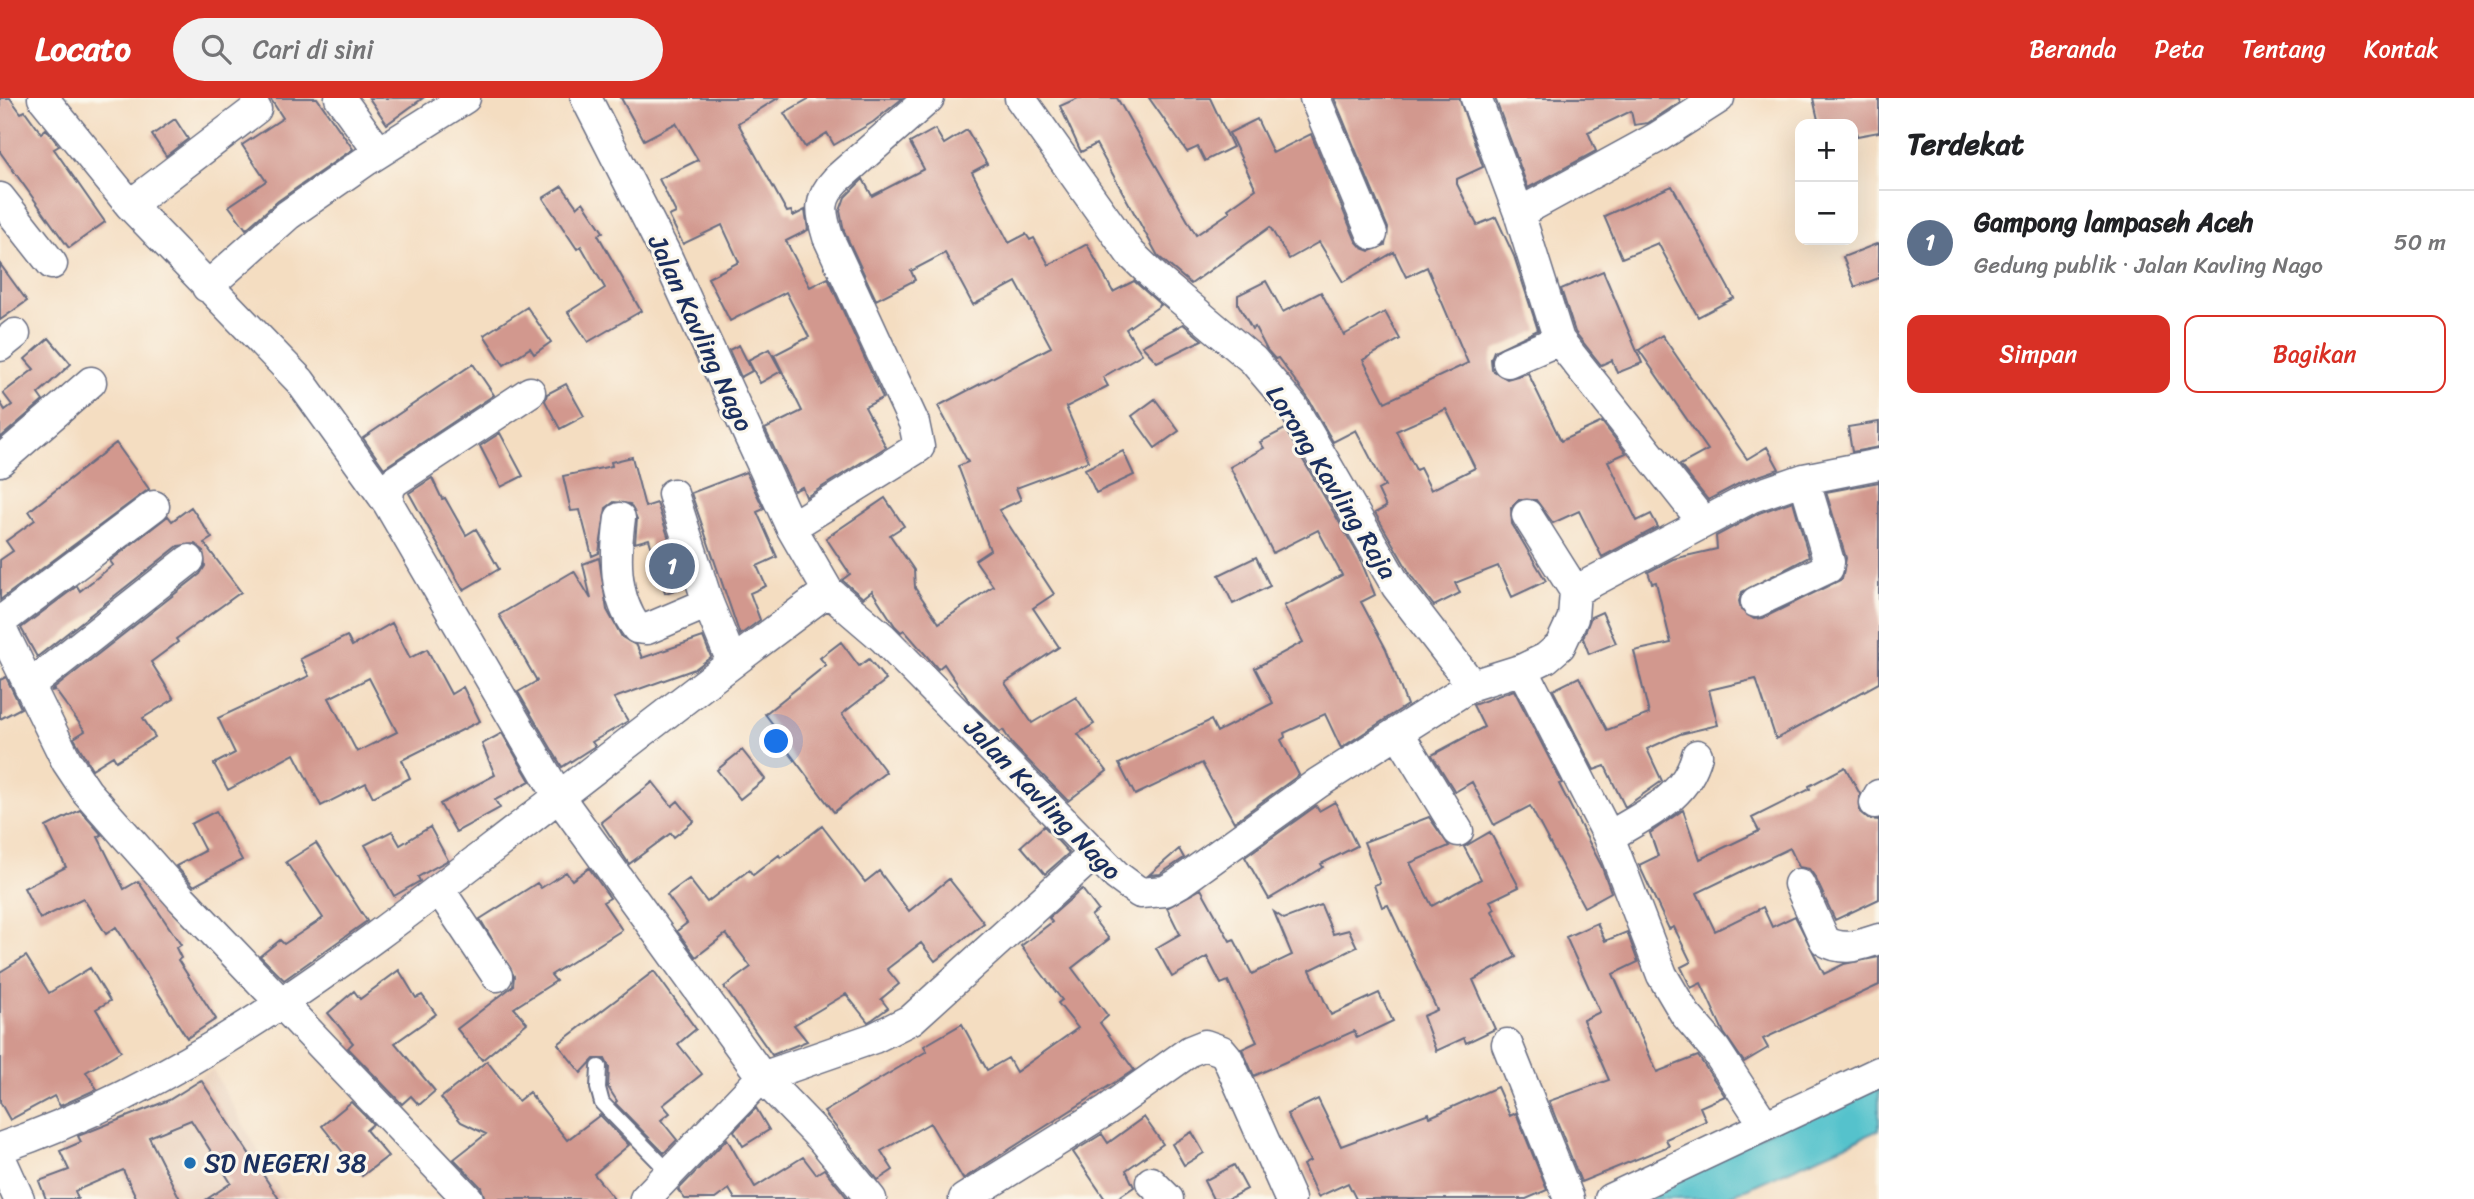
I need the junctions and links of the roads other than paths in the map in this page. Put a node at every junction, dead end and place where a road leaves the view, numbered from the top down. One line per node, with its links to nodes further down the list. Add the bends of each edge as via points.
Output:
1 (43, 98): 13 (street)
2 (340, 98): 11 (street)
3 (465, 98): 11 (street)
4 (586, 98): 31 (street, Jalan Kavling Nago, via 664,251)
5 (929, 98): 31 (street, via 837,179 825,191 820,206 828,237 914,423 919,447)
6 (1020, 98): 40 (street, Lorong Kavling Raja, via 1130,253 1253,360 1293,407 1397,587)
7 (1315, 98): 15 (street)
8 (1476, 98): 14 (street)
9 (1719, 98): 14 (street)
10 (256, 109): 13 (street)
11 (379, 152): 17 (street, via 288,215)
12 (0, 198): 16 (street)
13 (130, 205): 17 (street)
14 (1519, 213): 18 (street)
15 (1372, 234)
16 (52, 264)
17 (207, 287): 26 (street, via 300,381)
18 (1559, 340): 19 (street); 30 (street)
19 (1508, 362)
20 (91, 382): 22 (street)
21 (530, 392): 26 (street, via 395,481 389,488)
22 (0, 461)
23 (1879, 464): 24 (street)
24 (1804, 479): 30 (street, via 1752,497); 36 (street, via 1828,568)
25 (673, 494): 35 (street)
26 (388, 503): 44 (street)
27 (154, 506): 37 (street)
28 (1527, 514): 34 (street)
29 (620, 518): 35 (street, via 616,568 637,628 647,629)
30 (1703, 522): 34 (street)
31 (791, 527): 33 (street, Jalan Kavling Nago)
32 (189, 560): 41 (street)
33 (828, 591): 38 (street); 47 (street, Jalan Kavling Nago, via 883,638)
34 (1575, 591): 39 (street, Jalan Kavling Nago, via 1573,618 1560,646)
35 (708, 603): 38 (street)
36 (1756, 603)
37 (0, 624): 41 (street)
38 (732, 662): 44 (street)
39 (1523, 669): 40 (street, Jalan Kavling Nago); 46 (street)
40 (1472, 685): 42 (street, Jalan Kavling Nago)
41 (29, 686): 52 (street, via 87,792)
42 (1398, 732): 45 (street); 47 (street, Jalan Kavling Nago, via 1166,891 1150,894 1130,888)
43 (1697, 755): 46 (street, via 1691,776 1676,796)
44 (559, 796): 49 (street); 56 (street)
45 (1458, 831)
46 (1609, 837): 57 (street, via 1662,975)
47 (1095, 853): 56 (street, via 912,1019 835,1054)
48 (1799, 884): 50 (street, via 1825,941 1853,948)
49 (439, 889): 51 (street); 52 (street)
50 (1879, 939)
51 (497, 976)
52 (282, 1004): 58 (street, via 146,1085); 63 (street)
53 (1507, 1044): 67 (street)
54 (599, 1067): 60 (lane, via 602,1102)
55 (1879, 1072): 57 (street)
56 (762, 1077): 60 (street); 65 (street)
57 (1764, 1124): 68 (street)
58 (0, 1148)
59 (0, 1157): 62 (street)
60 (670, 1173): 64 (street)
61 (968, 1198): 66 (street, via 1107,1110 1189,1051 1205,1045 1227,1057)
62 (19, 1199)
63 (468, 1199)
64 (645, 1199)
65 (871, 1199)
66 (1290, 1199)
67 (1569, 1199)
68 (1610, 1199)

